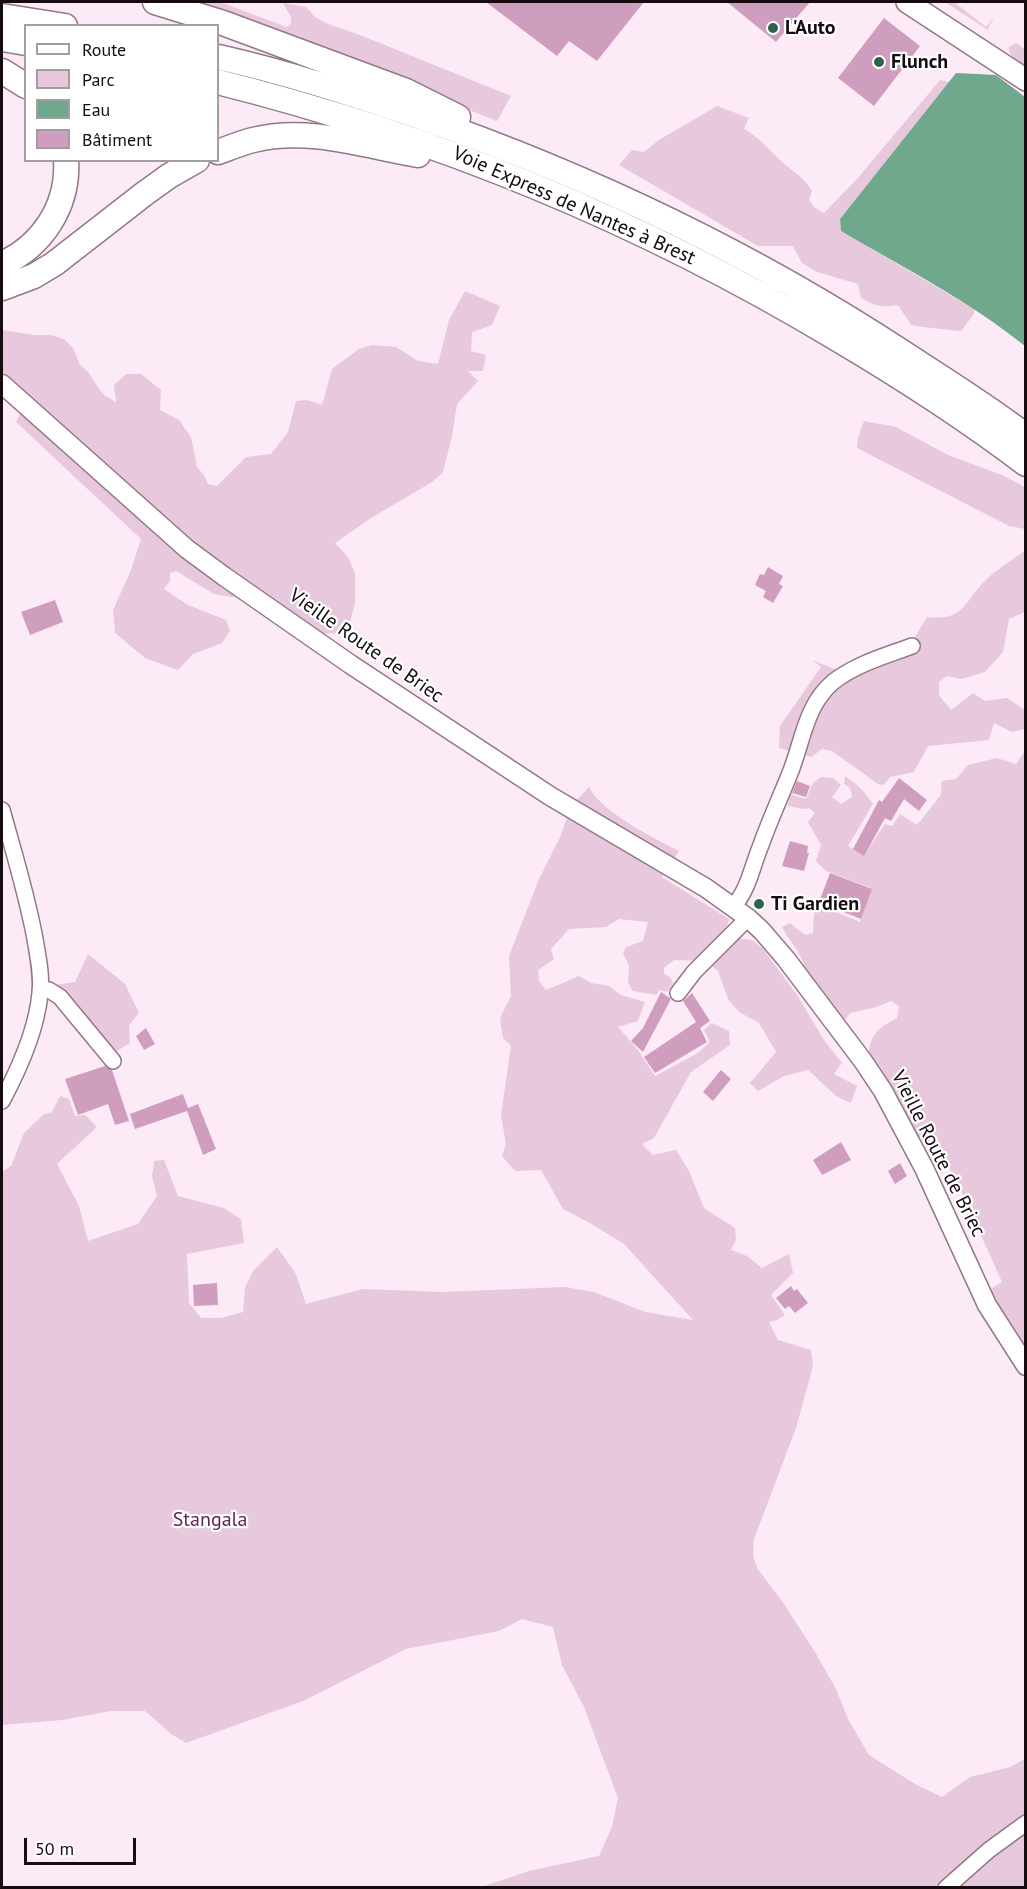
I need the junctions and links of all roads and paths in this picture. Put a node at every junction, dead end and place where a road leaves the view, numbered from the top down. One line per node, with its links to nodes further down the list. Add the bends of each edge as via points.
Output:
1 (155, 2): 18 (highway, via 406,91)
2 (907, 2): 6 (main road)
3 (922, 2): 6 (main road)
4 (2, 16): 5 (highway)
5 (52, 24)
6 (961, 34): 11 (main road)
7 (2, 39): 8 (highway)
8 (24, 43)
9 (219, 57): 18 (highway, Voie Express de Nantes à Brest, via 356,95 456,129)
10 (2, 71): 13 (highway)
11 (1026, 78)
12 (219, 82): 17 (highway, Voie Express de Nantes à Brest, via 357,120)
13 (24, 85)
14 (219, 152): 17 (highway, via 265,138 334,138)
15 (66, 162): 19 (highway, via 63,192 52,220 29,247)
16 (194, 162): 20 (highway, via 144,194 54,264)
17 (492, 168): 23 (highway, Voie Express de Nantes à Brest, via 604,215 745,285 901,377)
18 (624, 198): 22 (highway, Voie Express de Nantes à Brest, via 721,246 862,325)
19 (2, 264)
20 (2, 288)
21 (2, 384): 26 (street, Vieille Route de Briec, via 187,549 225,577 550,796)
22 (1026, 436)
23 (1026, 464)
24 (912, 646): 26 (street, via 849,672 818,699 799,740 741,899)
25 (2, 810): 27 (street, via 27,900)
26 (741, 913): 28 (street); 31 (street, Vieille Route de Briec, via 786,959 874,1076 924,1168 987,1305)
27 (40, 990): 29 (street, via 50,990 60,997); 30 (street, via 30,1034)
28 (678, 993)
29 (113, 1061)
30 (2, 1101)
31 (1026, 1366)
32 (1026, 1823): 33 (street)
33 (946, 1887)

